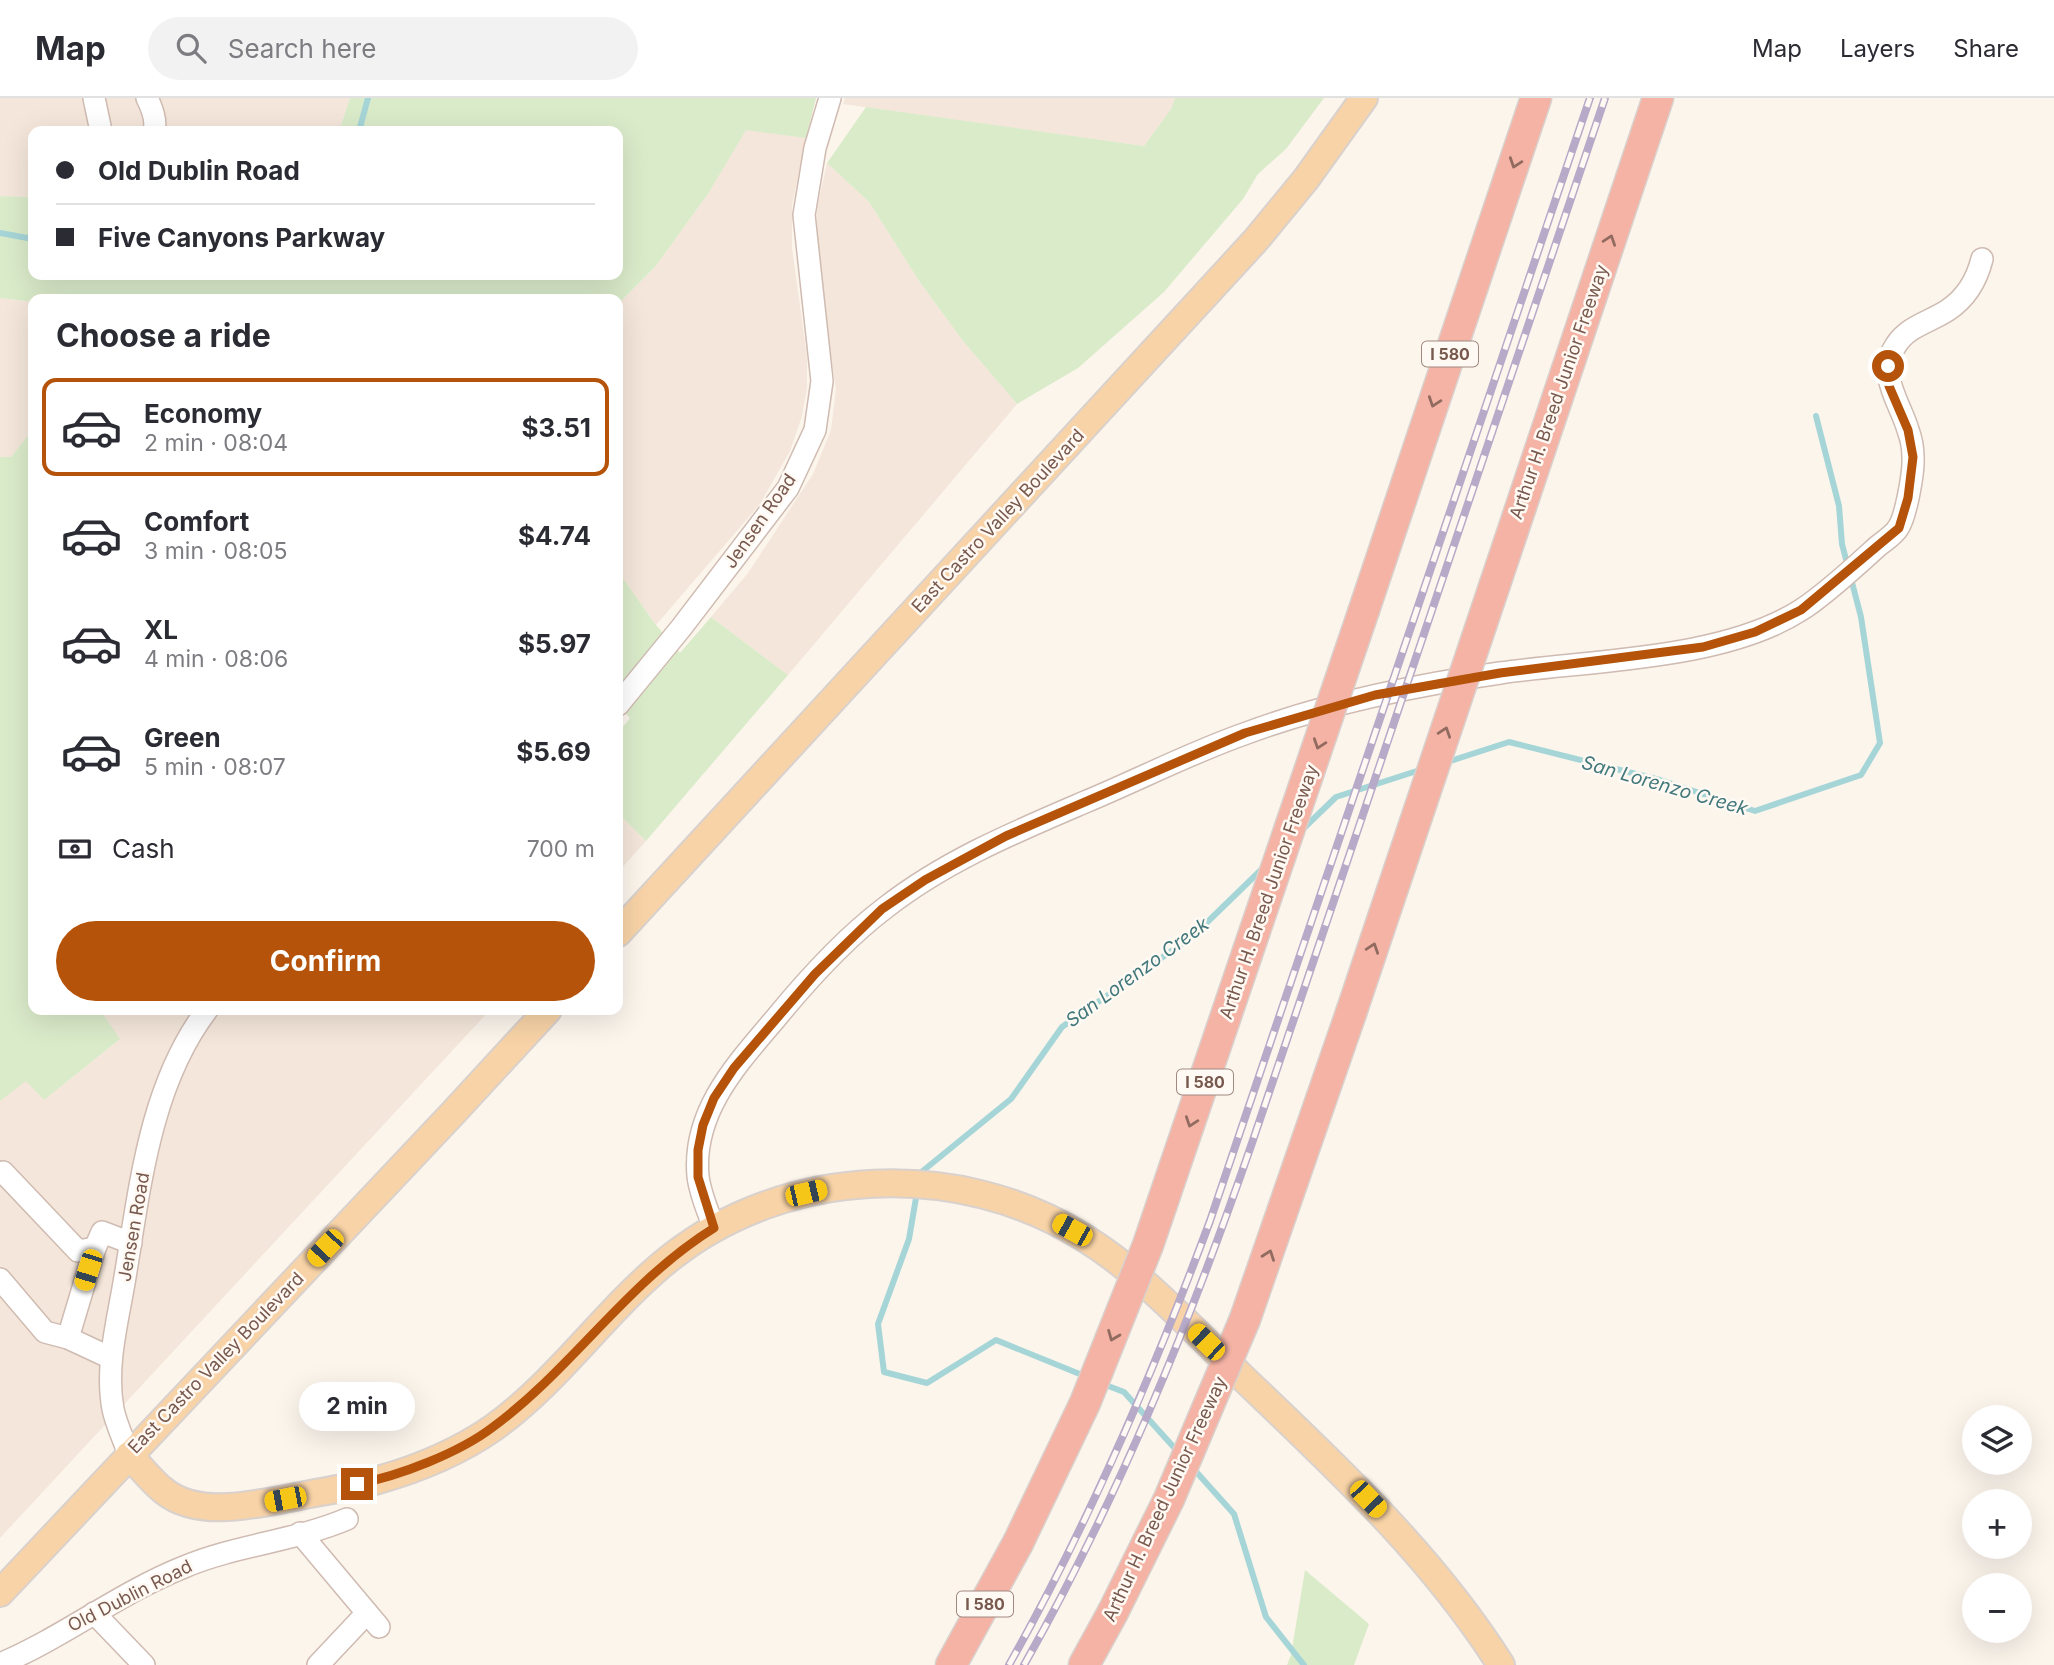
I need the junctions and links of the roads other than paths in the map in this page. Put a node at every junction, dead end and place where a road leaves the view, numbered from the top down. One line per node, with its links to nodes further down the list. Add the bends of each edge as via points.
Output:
1 (94, 98): 7 (street)
2 (146, 98): 8 (street)
3 (830, 98): 10 (street, Jensen Road, via 815,148 804,215 822,381 815,430 788,488)
4 (1364, 98): 11 (main road, East Castro Valley Boulevard, via 1255,241)
5 (1536, 98): 29 (highway, Arthur H. Breed Junior Freeway / I 580, one-way to 29, bridge, via 1144,1255 1085,1404 1018,1543)
6 (1658, 98): 30 (highway, Arthur H. Breed Junior Freeway, one-way to 6, bridge, via 1182,1469 1245,1319)
7 (100, 126)
8 (155, 126)
9 (1983, 259): 15 (street, via 1977,279 1951,309 1912,328 1895,346 1888,366 1889,386 1908,430 1913,457 1899,528 1801,610 1755,632 1703,647 1500,673 1375,695 1245,733 1006,836 942,870 882,909 824,964 757,1040 714,1098 703,1125 698,1177)
10 (623, 699)
11 (623, 928)
12 (203, 1015): 16 (street, Jensen Road, via 166,1085 143,1171)
13 (543, 1015): 21 (main road, East Castro Valley Boulevard)
14 (0, 1174): 17 (street, via 3,1172 78,1251)
15 (725, 1222): 21 (main road, via 685,1246 647,1278 539,1388 492,1428 441,1457 377,1480 237,1508 184,1503 164,1491); 31 (main road, via 806,1193 884,1183 957,1189 998,1198 1072,1230 1117,1260 1338,1468 1423,1558)
16 (131, 1243): 17 (street, via 102,1233); 20 (street, Jensen Road)
17 (94, 1248): 19 (street)
18 (0, 1279): 19 (street, via 46,1332)
19 (68, 1338): 20 (street)
20 (111, 1358): 21 (street, Jensen Road, via 113,1410)
21 (129, 1455): 24 (main road, East Castro Valley Boulevard)
22 (347, 1519): 23 (street, Old Dublin Road)
23 (300, 1533): 25 (street, Old Dublin Road, via 184,1567); 28 (street, via 373,1620)
24 (0, 1593)
25 (94, 1613): 26 (street, Old Dublin Road); 27 (street)
26 (0, 1664)
27 (144, 1665)
28 (318, 1665)
29 (951, 1665)
30 (1084, 1665)
31 (1501, 1665)

